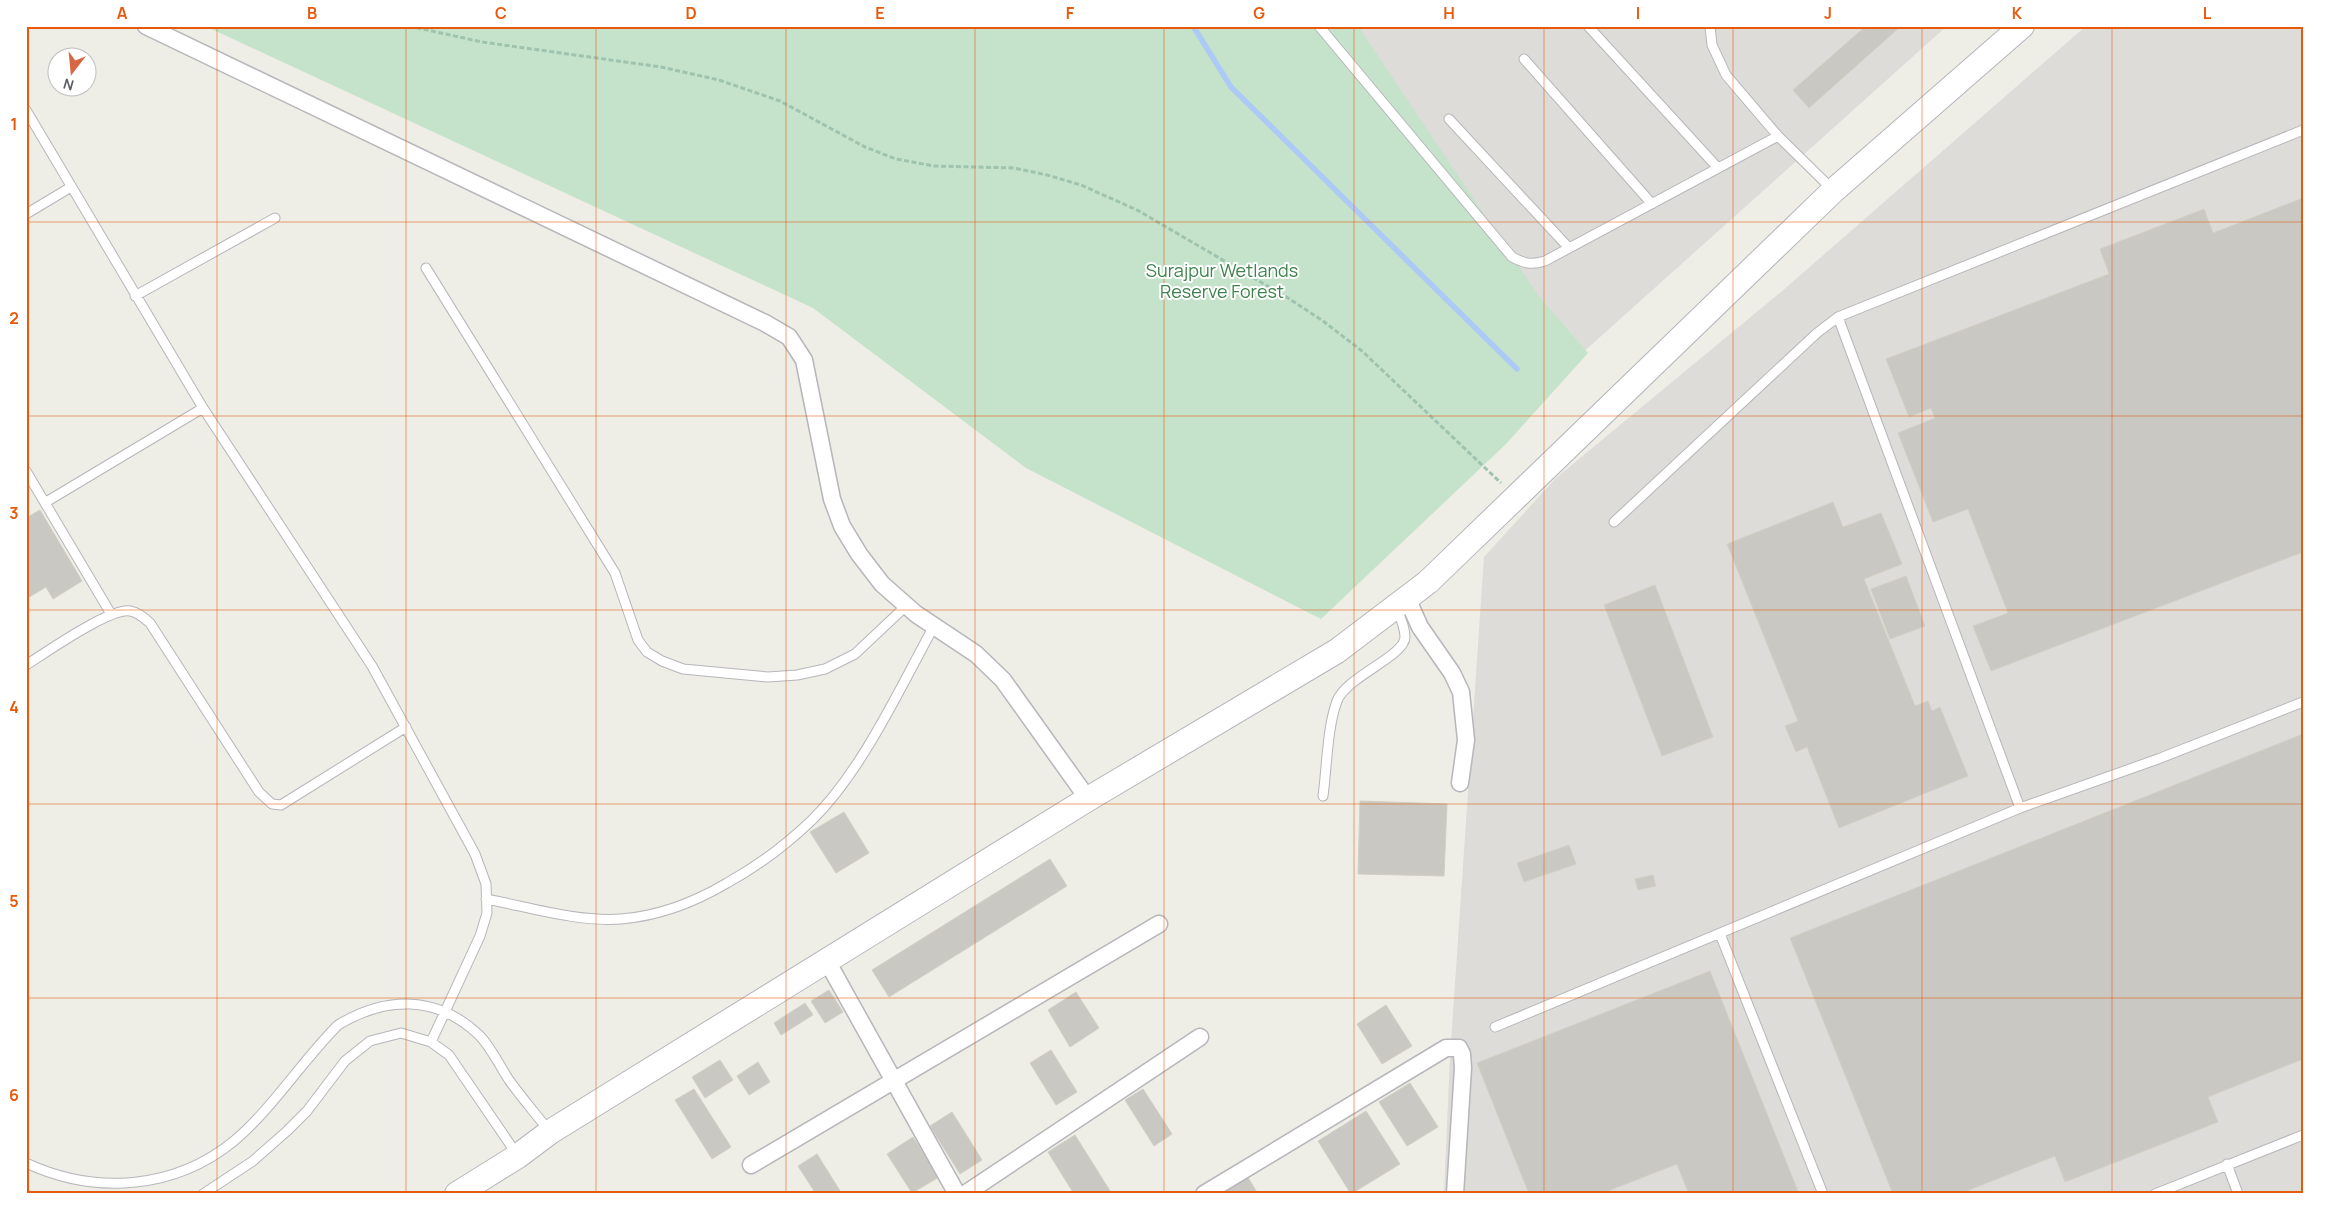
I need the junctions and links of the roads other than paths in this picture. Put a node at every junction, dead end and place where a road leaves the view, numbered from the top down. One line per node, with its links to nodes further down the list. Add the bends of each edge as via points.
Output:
1 (146, 26): 26 (street, via 756,318 789,337 804,360 832,499 842,526 882,584)
2 (1319, 26): 17 (lane, via 1512,257 1532,264)
3 (1588, 26): 11 (lane)
4 (1710, 26): 10 (lane, via 1712,45 1726,75)
5 (2022, 26): 13 (main road)
6 (1524, 59): 14 (lane)
7 (26, 110): 12 (lane)
8 (1449, 118): 17 (lane)
9 (2303, 130): 20 (lane)
10 (1778, 136): 11 (lane); 13 (lane)
11 (1718, 168): 14 (lane)
12 (71, 187): 15 (lane); 19 (lane)
13 (1833, 191): 25 (main road, via 1428,582)
14 (1652, 204): 17 (lane)
15 (26, 214)
16 (275, 218): 19 (lane)
17 (1569, 248)
18 (426, 268): 26 (lane, via 615,573 638,640 647,652 683,669 768,677 797,675 825,669 855,654)
19 (135, 296): 21 (lane)
20 (1838, 317): 24 (lane); 35 (lane)
21 (203, 408): 23 (lane); 31 (lane, via 372,666)
22 (26, 471): 23 (lane)
23 (46, 502): 27 (lane)
24 (1614, 522)
25 (1401, 603): 32 (street, via 1452,674 1461,692 1466,740); 33 (lane, via 1406,638 1400,648 1348,685 1338,699); 34 (main road, via 1337,651)
26 (907, 606): 28 (street)
27 (111, 614): 29 (lane); 31 (lane, via 129,611 140,614 150,623 259,792 272,804 288,803)
28 (934, 626): 34 (street, via 976,654 1003,680); 36 (lane, via 860,759 842,785 813,819 778,851 741,875 701,898 655,913 619,919 562,914)
29 (26, 665)
30 (2303, 702): 35 (lane, via 2158,759)
31 (406, 727): 36 (lane, via 475,854 486,884)
32 (1460, 783)
33 (1323, 796)
34 (1088, 799): 39 (main road)
35 (2020, 808): 38 (lane)
36 (486, 899): 40 (lane, via 487,913 480,936)
37 (1159, 924): 44 (street)
38 (1720, 934): 41 (lane); 57 (lane)
39 (827, 961): 44 (street); 45 (main road)
40 (447, 1012): 43 (lane); 45 (lane, via 481,1037 510,1082); 48 (lane, via 413,1003 384,1006 356,1014 338,1025 321,1042 234,1141 181,1172 133,1184 108,1184 83,1182)
41 (1494, 1027)
42 (1200, 1038): 55 (street)
43 (431, 1042): 47 (lane, via 448,1055); 52 (lane, via 401,1033 370,1041 345,1062 287,1132 253,1161)
44 (896, 1081): 50 (street); 54 (street)
45 (550, 1132): 47 (main road)
46 (2303, 1135): 49 (lane)
47 (518, 1156): 53 (main road)
48 (26, 1163)
49 (2227, 1164): 58 (lane); 59 (lane)
50 (751, 1165)
51 (1451, 1192): 56 (street, via 1463,1068 1462,1054 1459,1048 1454,1047 1446,1048)
52 (203, 1194)
53 (456, 1194)
54 (957, 1194)
55 (966, 1194)
56 (1204, 1194)
57 (1823, 1194)
58 (2155, 1194)
59 (2238, 1194)

